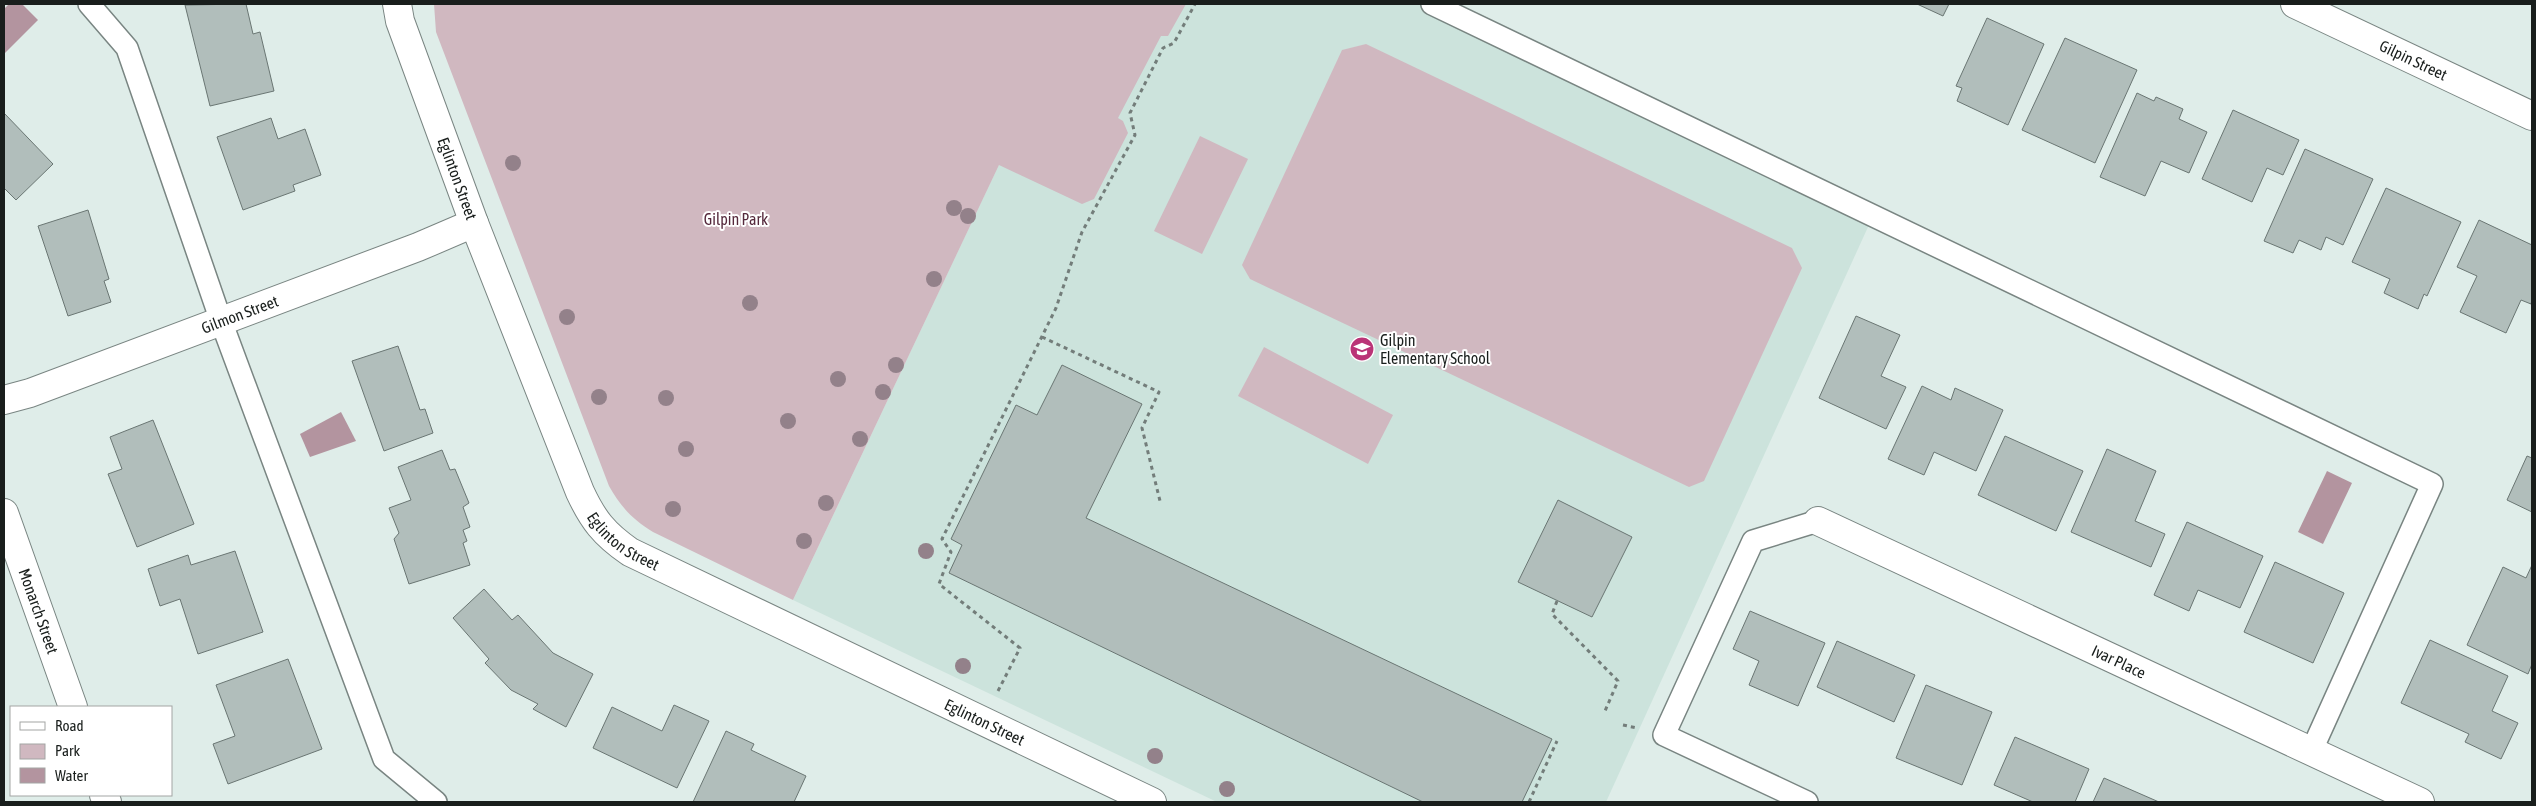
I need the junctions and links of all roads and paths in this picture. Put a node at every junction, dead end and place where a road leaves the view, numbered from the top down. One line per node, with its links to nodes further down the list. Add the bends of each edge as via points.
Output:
1 (89, 4): 8 (lane, via 127,48)
2 (397, 4): 7 (street, Eglinton Street, via 400,22)
3 (1195, 4): 9 (path, via 1174,43 1163,48 1130,113 1135,135 1082,232 1056,308)
4 (1432, 4): 19 (lane, via 2432,484)
5 (2295, 4): 6 (street, Gilpin Street)
6 (2532, 116)
7 (474, 223): 8 (street, Gilmon Street); 21 (street, Eglinton Street, via 580,492 596,524 614,541 638,556)
8 (221, 321): 10 (street, Gilmon Street); 20 (lane, via 384,759)
9 (1042, 337): 11 (path, via 1159,392 1142,428); 15 (path, via 942,539 951,552 939,584 1020,648)
10 (4, 400)
11 (1160, 500)
12 (4, 513): 16 (street, Monarch Street)
13 (1818, 521): 19 (street, Ivar Place); 23 (lane, via 1753,541 1664,735)
14 (1557, 601): 17 (path, via 1552,614 1618,681)
15 (998, 691)
16 (73, 706)
17 (1605, 711)
18 (1557, 741): 22 (path)
19 (2311, 752): 24 (street, Ivar Place)
20 (436, 802)
21 (1152, 802)
22 (1529, 802)
23 (1807, 802)
24 (2420, 802)

